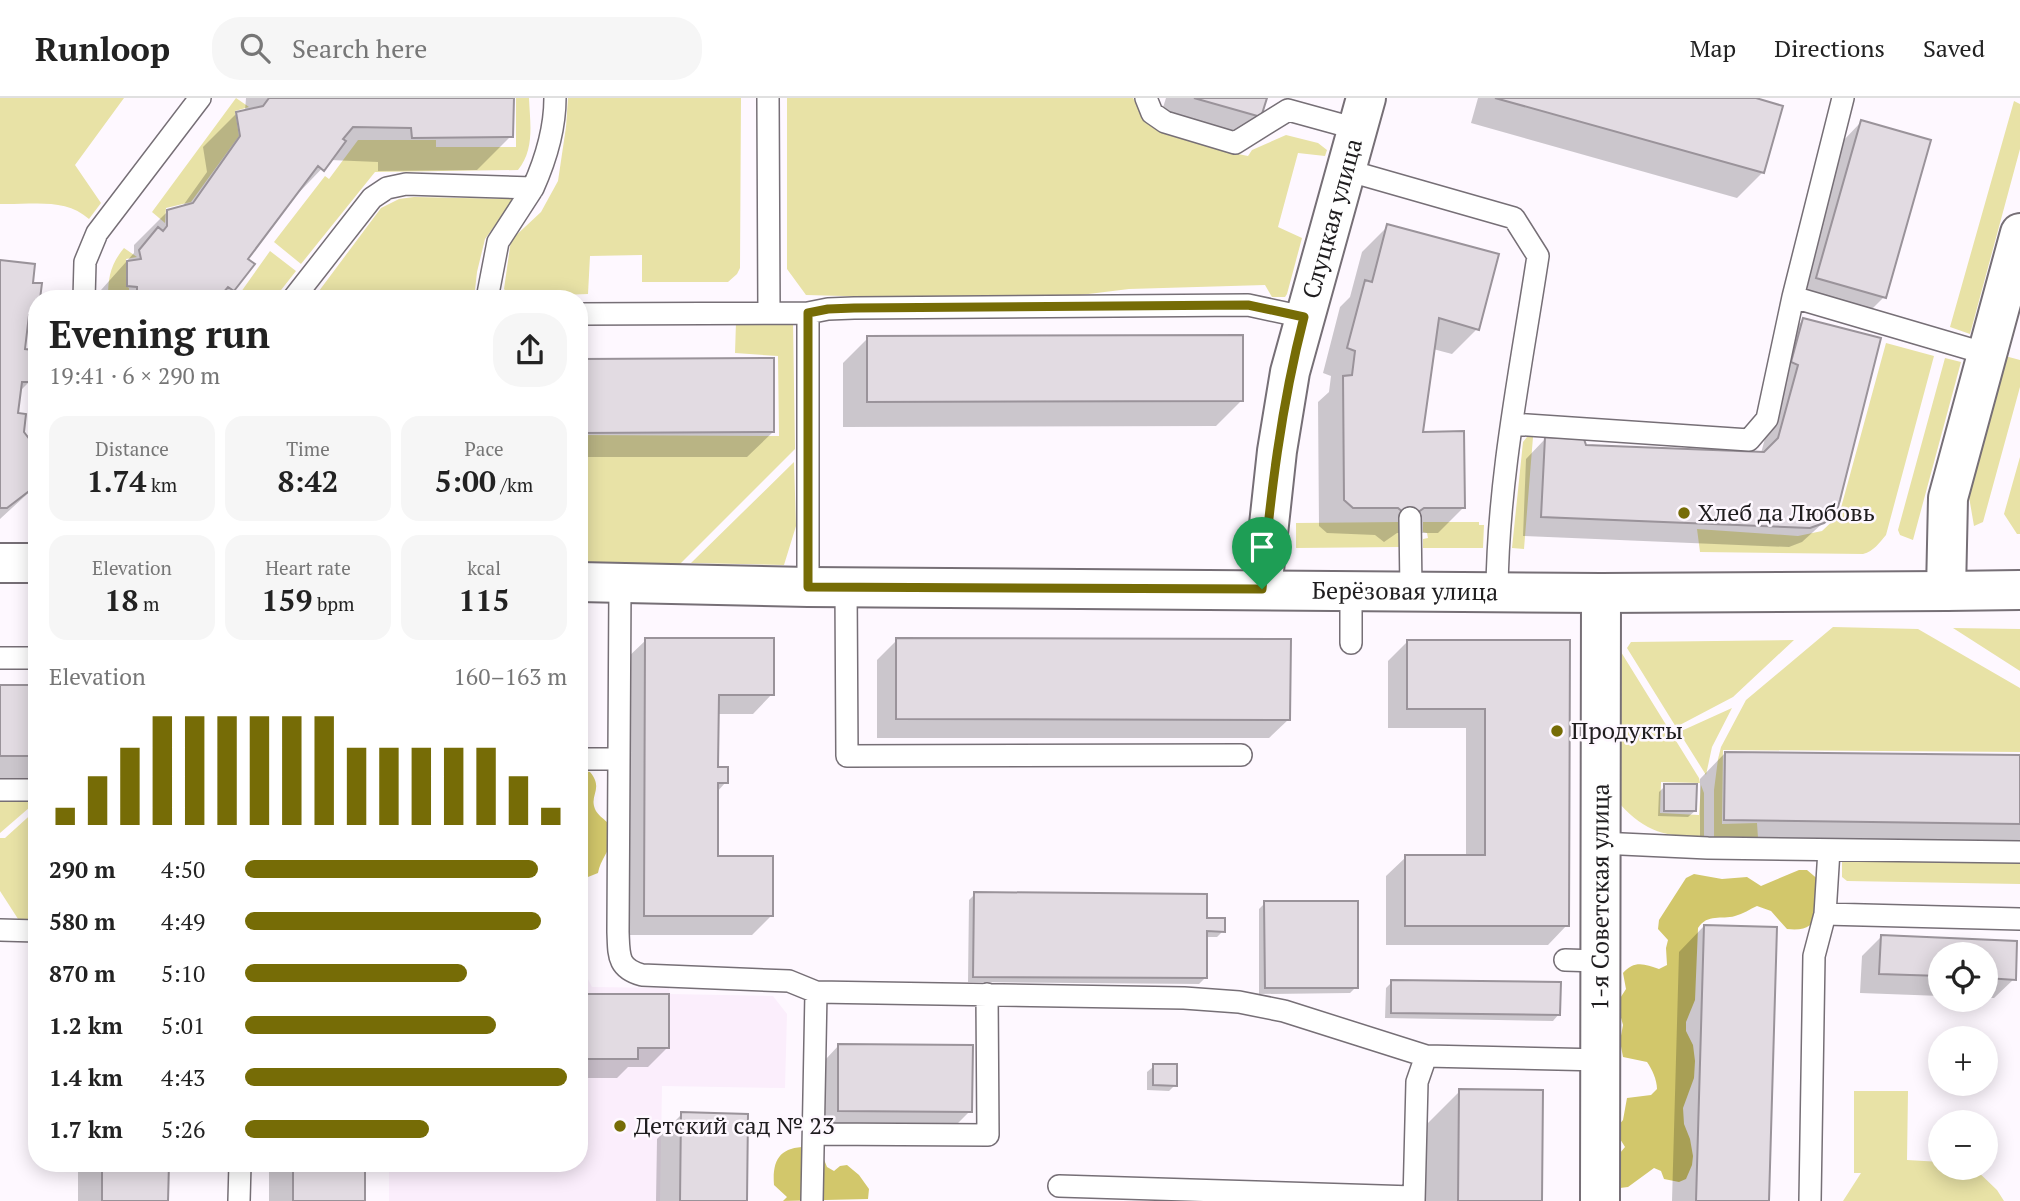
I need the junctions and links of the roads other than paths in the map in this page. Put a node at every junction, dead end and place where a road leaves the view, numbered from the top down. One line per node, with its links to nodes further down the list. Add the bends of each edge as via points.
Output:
1 (200, 98): 10 (lane, via 97,233 85,262)
2 (555, 98): 8 (lane, via 548,149)
3 (768, 98): 14 (lane)
4 (1146, 98): 6 (lane, via 1152,113 1165,122 1235,143 1288,110)
5 (1843, 98): 13 (lane)
6 (1362, 113): 7 (street, Слуцкая улица)
7 (1346, 170): 17 (street, Слуцкая улица); 19 (lane, via 1514,218 1538,257)
8 (533, 188): 11 (lane, via 406,184 387,188 372,198); 12 (lane, via 498,242)
9 (2020, 233): 18 (street)
10 (84, 290)
11 (300, 290)
12 (489, 290)
13 (1793, 297): 18 (lane); 19 (lane, via 1767,419 1749,440)
14 (769, 313): 15 (lane); 16 (lane)
15 (808, 313): 17 (lane, via 854,308 1248,305); 25 (lane)
16 (588, 314)
17 (1304, 317): 27 (street, Слуцкая улица, via 1277,451)
18 (1987, 354): 31 (street, via 1948,498)
19 (1513, 424): 32 (lane, via 1503,478)
20 (1410, 517): 29 (lane)
21 (0, 563): 22 (street)
22 (28, 564)
23 (588, 582): 24 (street, Берёзовая улица)
24 (620, 584): 25 (street, Берёзовая улица); 39 (lane)
25 (808, 587): 26 (street, Берёзовая улица)
26 (846, 587): 27 (street, Берёзовая улица); 37 (lane, via 847,756)
27 (1262, 589): 28 (street, Берёзовая улица)
28 (1351, 590): 29 (street, Берёзовая улица); 34 (lane)
29 (1410, 590): 32 (street, Берёзовая улица)
30 (2020, 590): 31 (street, Берёзовая улица)
31 (1946, 591): 33 (street, Берёзовая улица)
32 (1497, 592): 33 (street, Берёзовая улица)
33 (1601, 593): 42 (street, 1-я Советская улица)
34 (1351, 643)
35 (0, 658): 36 (lane)
36 (28, 658)
37 (1241, 755)
38 (588, 759): 39 (lane)
39 (618, 759): 49 (lane, via 622,964 642,975 789,981)
40 (0, 790): 41 (lane)
41 (28, 790)
42 (1600, 843): 43 (lane); 52 (street, 1-я Советская улица, via 1582,960)
43 (1829, 850): 44 (lane); 45 (lane)
44 (2020, 852)
45 (1825, 914): 46 (lane); 60 (lane, via 1814,956)
46 (2020, 919)
47 (0, 930): 48 (lane)
48 (28, 931)
49 (816, 992): 50 (lane); 53 (lane)
50 (987, 994): 51 (lane, via 1239,1002 1284,1010); 53 (lane, via 988,1135)
51 (1426, 1056): 52 (lane); 56 (lane, via 1417,1082)
52 (1602, 1060): 59 (street, 1-я Советская улица)
53 (814, 1134): 58 (lane)
54 (240, 1172): 57 (lane)
55 (1059, 1186): 56 (lane)
56 (1413, 1199)
57 (239, 1201)
58 (811, 1201)
59 (1600, 1201)
60 (1810, 1201)

